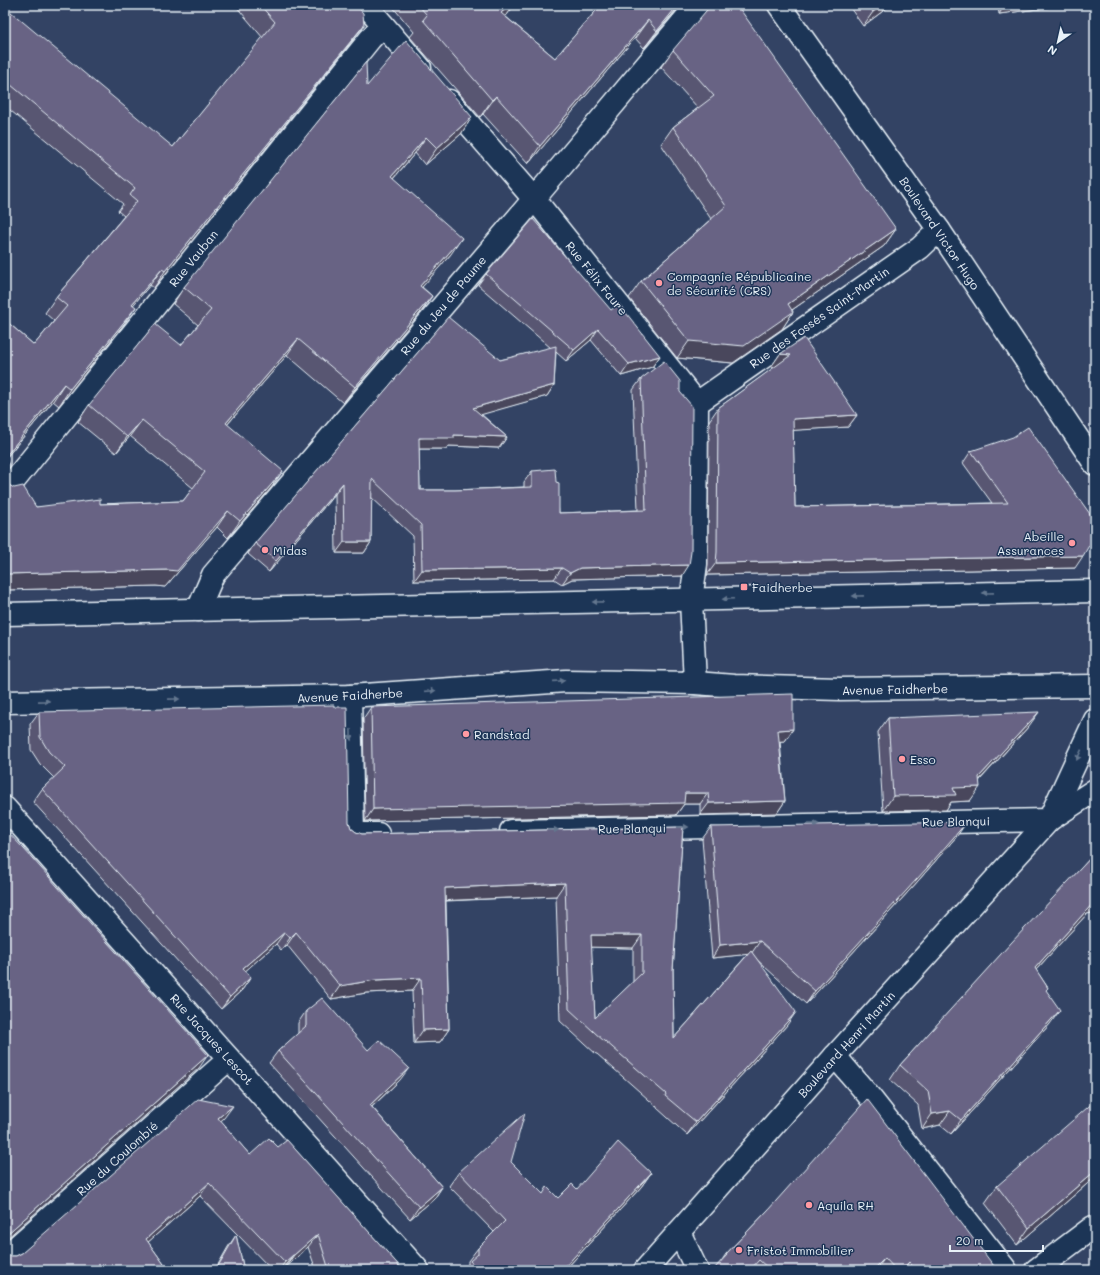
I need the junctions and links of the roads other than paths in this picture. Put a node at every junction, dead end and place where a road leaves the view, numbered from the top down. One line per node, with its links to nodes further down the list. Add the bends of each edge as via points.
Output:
1 (366, 5): 4 (street, Rue Félix Faure)
2 (696, 5): 5 (street, Rue du Jeu de Paume)
3 (779, 5): 6 (street, Boulevard Victor Hugo)
4 (383, 25): 5 (street, Rue Félix Faure); 10 (street, Rue Vauban)
5 (534, 199): 7 (street, Rue Félix Faure); 13 (street, Rue du Jeu de Paume, via 213,575)
6 (940, 230): 7 (street, Rue des Fossés Saint-Martin, via 920,248); 8 (street, Boulevard Victor Hugo)
7 (697, 402): 12 (street, via 696,564)
8 (1088, 448): 9 (street, Boulevard Victor Hugo)
9 (1095, 464)
10 (5, 492)
11 (1095, 591): 12 (street, one-way to 12)
12 (691, 600): 13 (street, one-way to 13); 15 (street)
13 (198, 610): 14 (street)
14 (5, 614)
15 (695, 683): 16 (street, Avenue Faidherbe, via 840,689); 17 (street, Avenue Faidherbe, one-way to 15, via 566,681)
16 (1095, 686)
17 (350, 696): 18 (street, Avenue Faidherbe, one-way to 17); 24 (street, one-way to 24, via 353,834)
18 (5, 702)
19 (1095, 720): 22 (street, Boulevard Henri Martin, one-way to 22)
20 (1095, 790): 22 (street, Boulevard Henri Martin)
21 (5, 808): 26 (street, Rue Jacques Lescot)
22 (1049, 820): 23 (street, Rue Blanqui, one-way to 22); 25 (street, Boulevard Henri Martin)
23 (489, 831)
24 (401, 833)
25 (835, 1056): 28 (street, Boulevard Henri Martin); 33 (street)
26 (229, 1059): 29 (street, Rue du Coulombié); 30 (street, Rue Jacques Lescot)
27 (1093, 1228): 34 (street)
28 (679, 1232): 31 (street, Boulevard Henri Martin); 32 (street)
29 (5, 1257)
30 (418, 1270)
31 (645, 1270)
32 (696, 1270)
33 (1006, 1270)
34 (1036, 1270)

